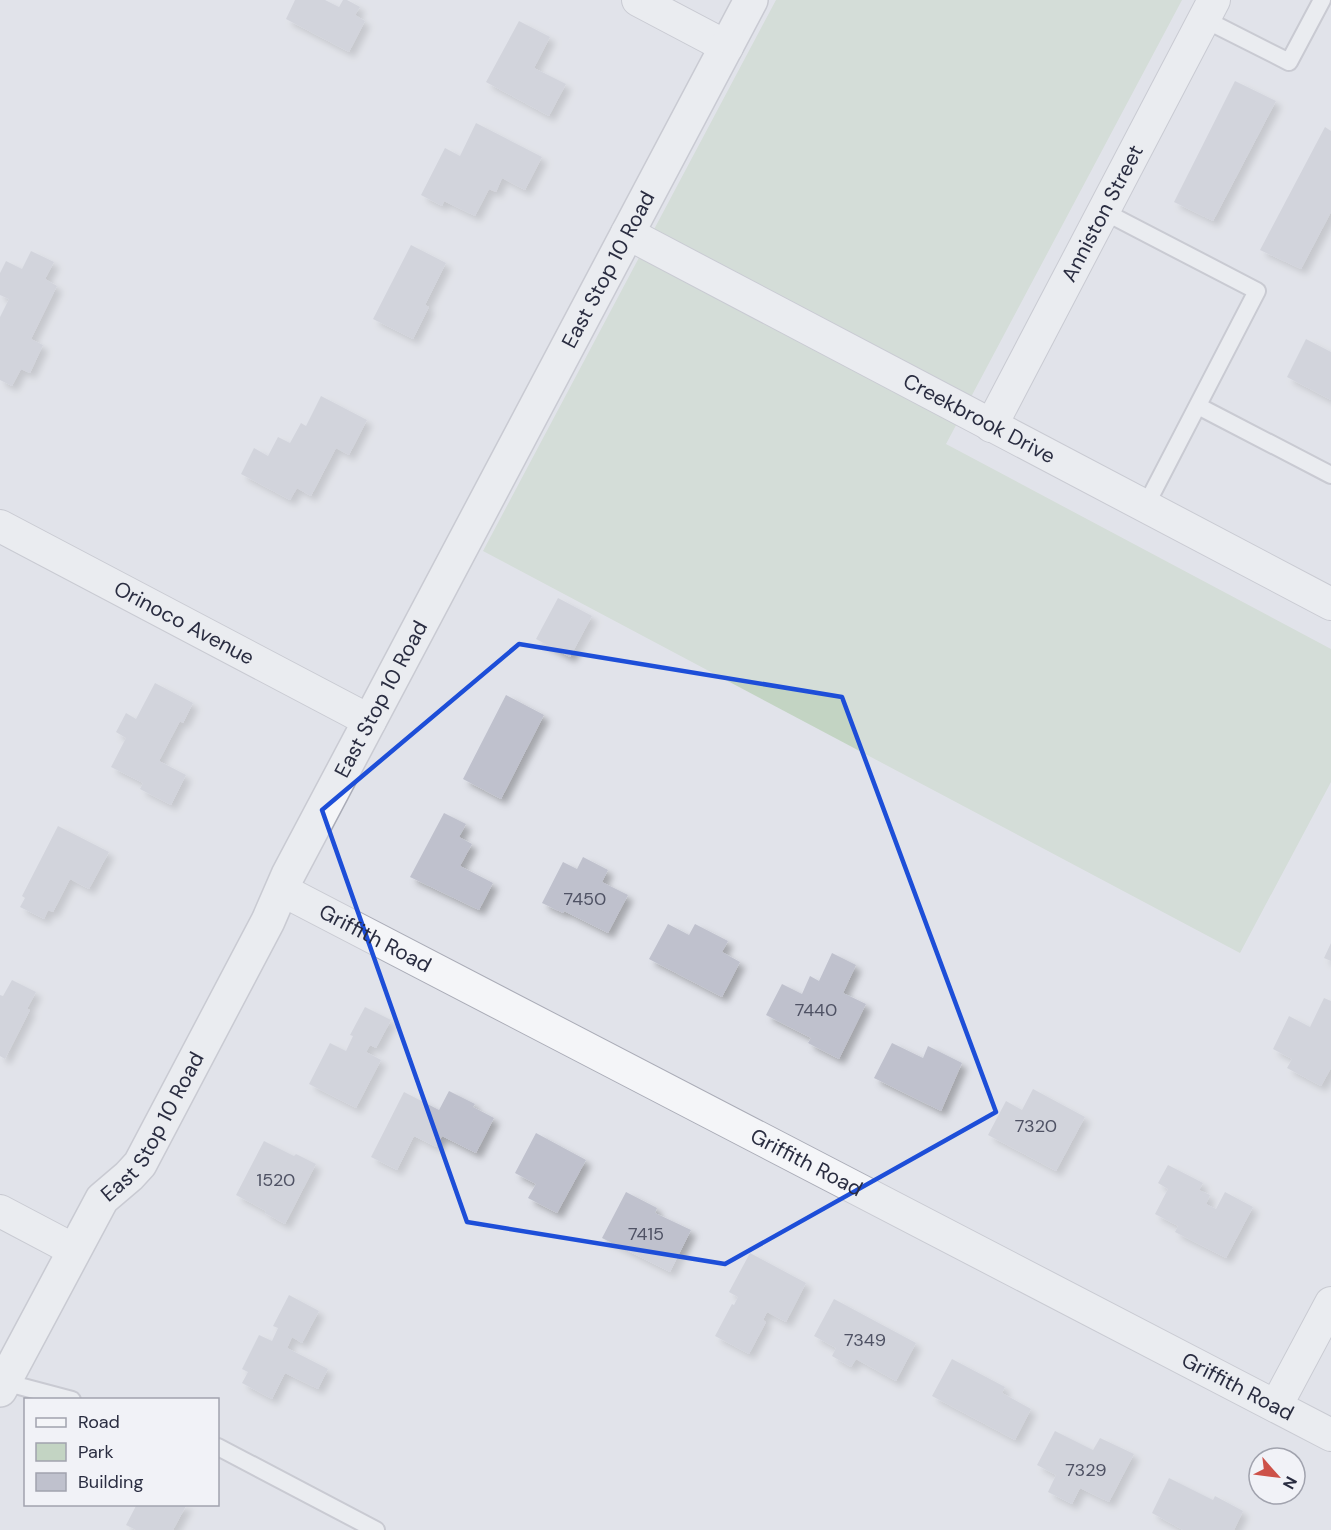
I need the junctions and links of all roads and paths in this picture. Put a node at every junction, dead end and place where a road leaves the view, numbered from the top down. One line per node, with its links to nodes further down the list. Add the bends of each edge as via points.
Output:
1 (638, 0): 5 (street)
2 (751, 0): 5 (street, East Stop 10 Road)
3 (1322, 0): 4 (lane, via 1289,62)
4 (1209, 9): 6 (street, Anniston Street)
5 (727, 47): 7 (street, East Stop 10 Road)
6 (1103, 211): 8 (lane, via 1257,291); 9 (street, Anniston Street)
7 (627, 233): 9 (street, Creekbrook Drive); 14 (street, East Stop 10 Road)
8 (1198, 406): 10 (lane); 11 (lane)
9 (991, 426): 11 (street, Creekbrook Drive)
10 (1331, 475)
11 (1145, 507): 13 (street, Creekbrook Drive)
12 (0, 526): 14 (street, Orinoco Avenue)
13 (1331, 604)
14 (370, 721): 15 (street, East Stop 10 Road)
15 (282, 890): 17 (street, East Stop 10 Road, via 141,1164 102,1199); 21 (street, Griffith Road)
16 (0, 1211): 17 (street)
17 (74, 1250): 19 (street, East Stop 10 Road)
18 (1331, 1303): 21 (street)
19 (2, 1386): 20 (lane)
20 (62, 1398)
21 (1276, 1406): 22 (street, Griffith Road)
22 (1331, 1435)
23 (219, 1448): 24 (lane)
24 (376, 1530)

